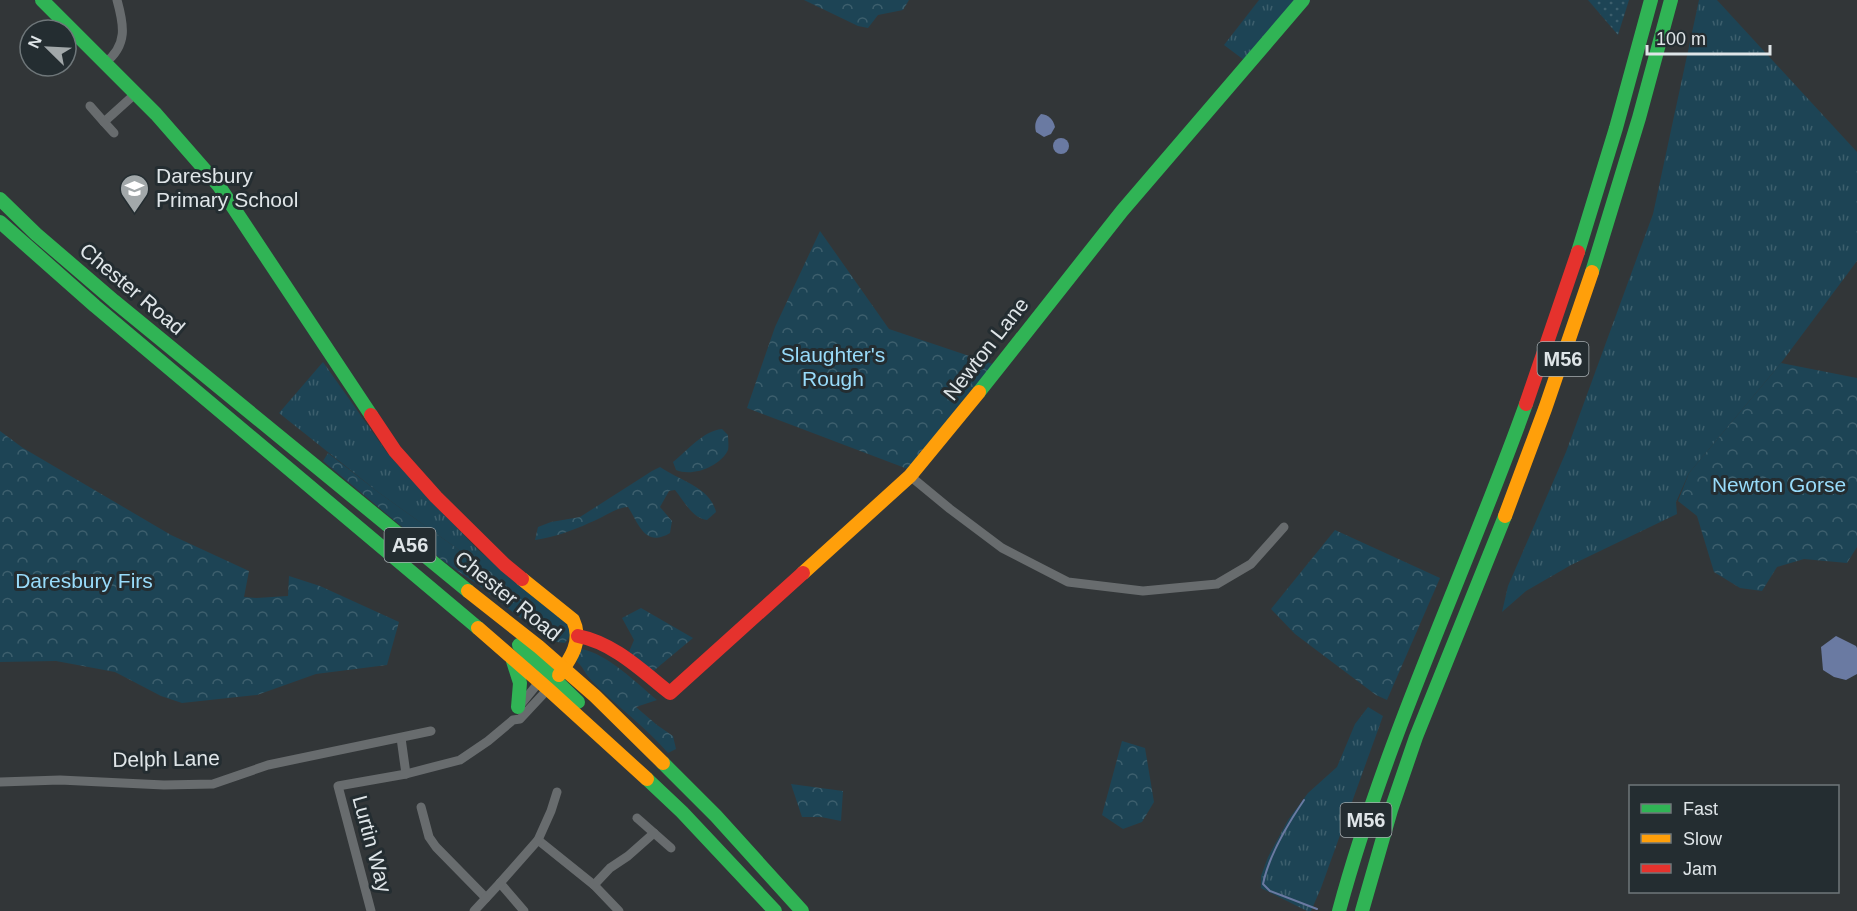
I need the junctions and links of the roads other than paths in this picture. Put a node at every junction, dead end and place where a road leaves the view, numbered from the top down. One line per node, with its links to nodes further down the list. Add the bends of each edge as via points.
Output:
1 (42, 0): 6 (main road, Chester Road)
2 (117, 0): 6 (street, via 124,30 116,51)
3 (1304, 0): 13 (main road, Newton Lane, via 1122,211)
4 (1651, 0): 41 (main road, M56, via 1598,190 1548,345 1487,509 1424,661)
5 (1671, 0): 34 (main road, M56, via 1623,174 1566,351 1505,517 1416,738)
6 (105, 63): 7 (main road, Chester Road)
7 (135, 94): 9 (street); 15 (main road, Chester Road, via 219,186 395,451 505,565 573,620 578,628)
8 (90, 106): 9 (street)
9 (104, 122): 10 (street)
10 (114, 133)
11 (0, 199): 17 (main road, Chester Road / A56, via 114,301 447,575)
12 (0, 222): 16 (main road, Chester Road / A56)
13 (910, 476): 14 (street, via 1002,549 1068,582 1143,591 1217,584 1251,564); 18 (main road, Newton Lane)
14 (1284, 527)
15 (577, 639): 17 (main road); 18 (main road, Chester Road, via 593,638 606,645)
16 (512, 659): 17 (main road, Chester Road / A56); 19 (main road, via 522,691)
17 (551, 676): 19 (street); 20 (street, via 520,719); 39 (main road, Chester Road / A56); 40 (main road, Chester Road / A56, via 595,696 724,824)
18 (670, 693)
19 (518, 707): 20 (street)
20 (513, 720): 23 (street, via 460,760)
21 (431, 730): 22 (street, Delph Lane)
22 (401, 738): 23 (street); 24 (street, Delph Lane, via 268,765 213,784)
23 (406, 774): 35 (street, Lurtin Way, via 338,786)
24 (0, 782)
25 (557, 792): 29 (street)
26 (421, 807): 33 (street, via 429,837 436,847)
27 (637, 818): 28 (street)
28 (654, 833): 30 (street); 32 (street)
29 (538, 840): 31 (street); 32 (street)
30 (671, 848)
31 (500, 883): 33 (street); 37 (street)
32 (594, 885): 38 (street)
33 (486, 898): 36 (street)
34 (1363, 908)
35 (371, 911)
36 (474, 911)
37 (524, 911)
38 (619, 911)
39 (775, 911)
40 (802, 911)
41 (1338, 911)

